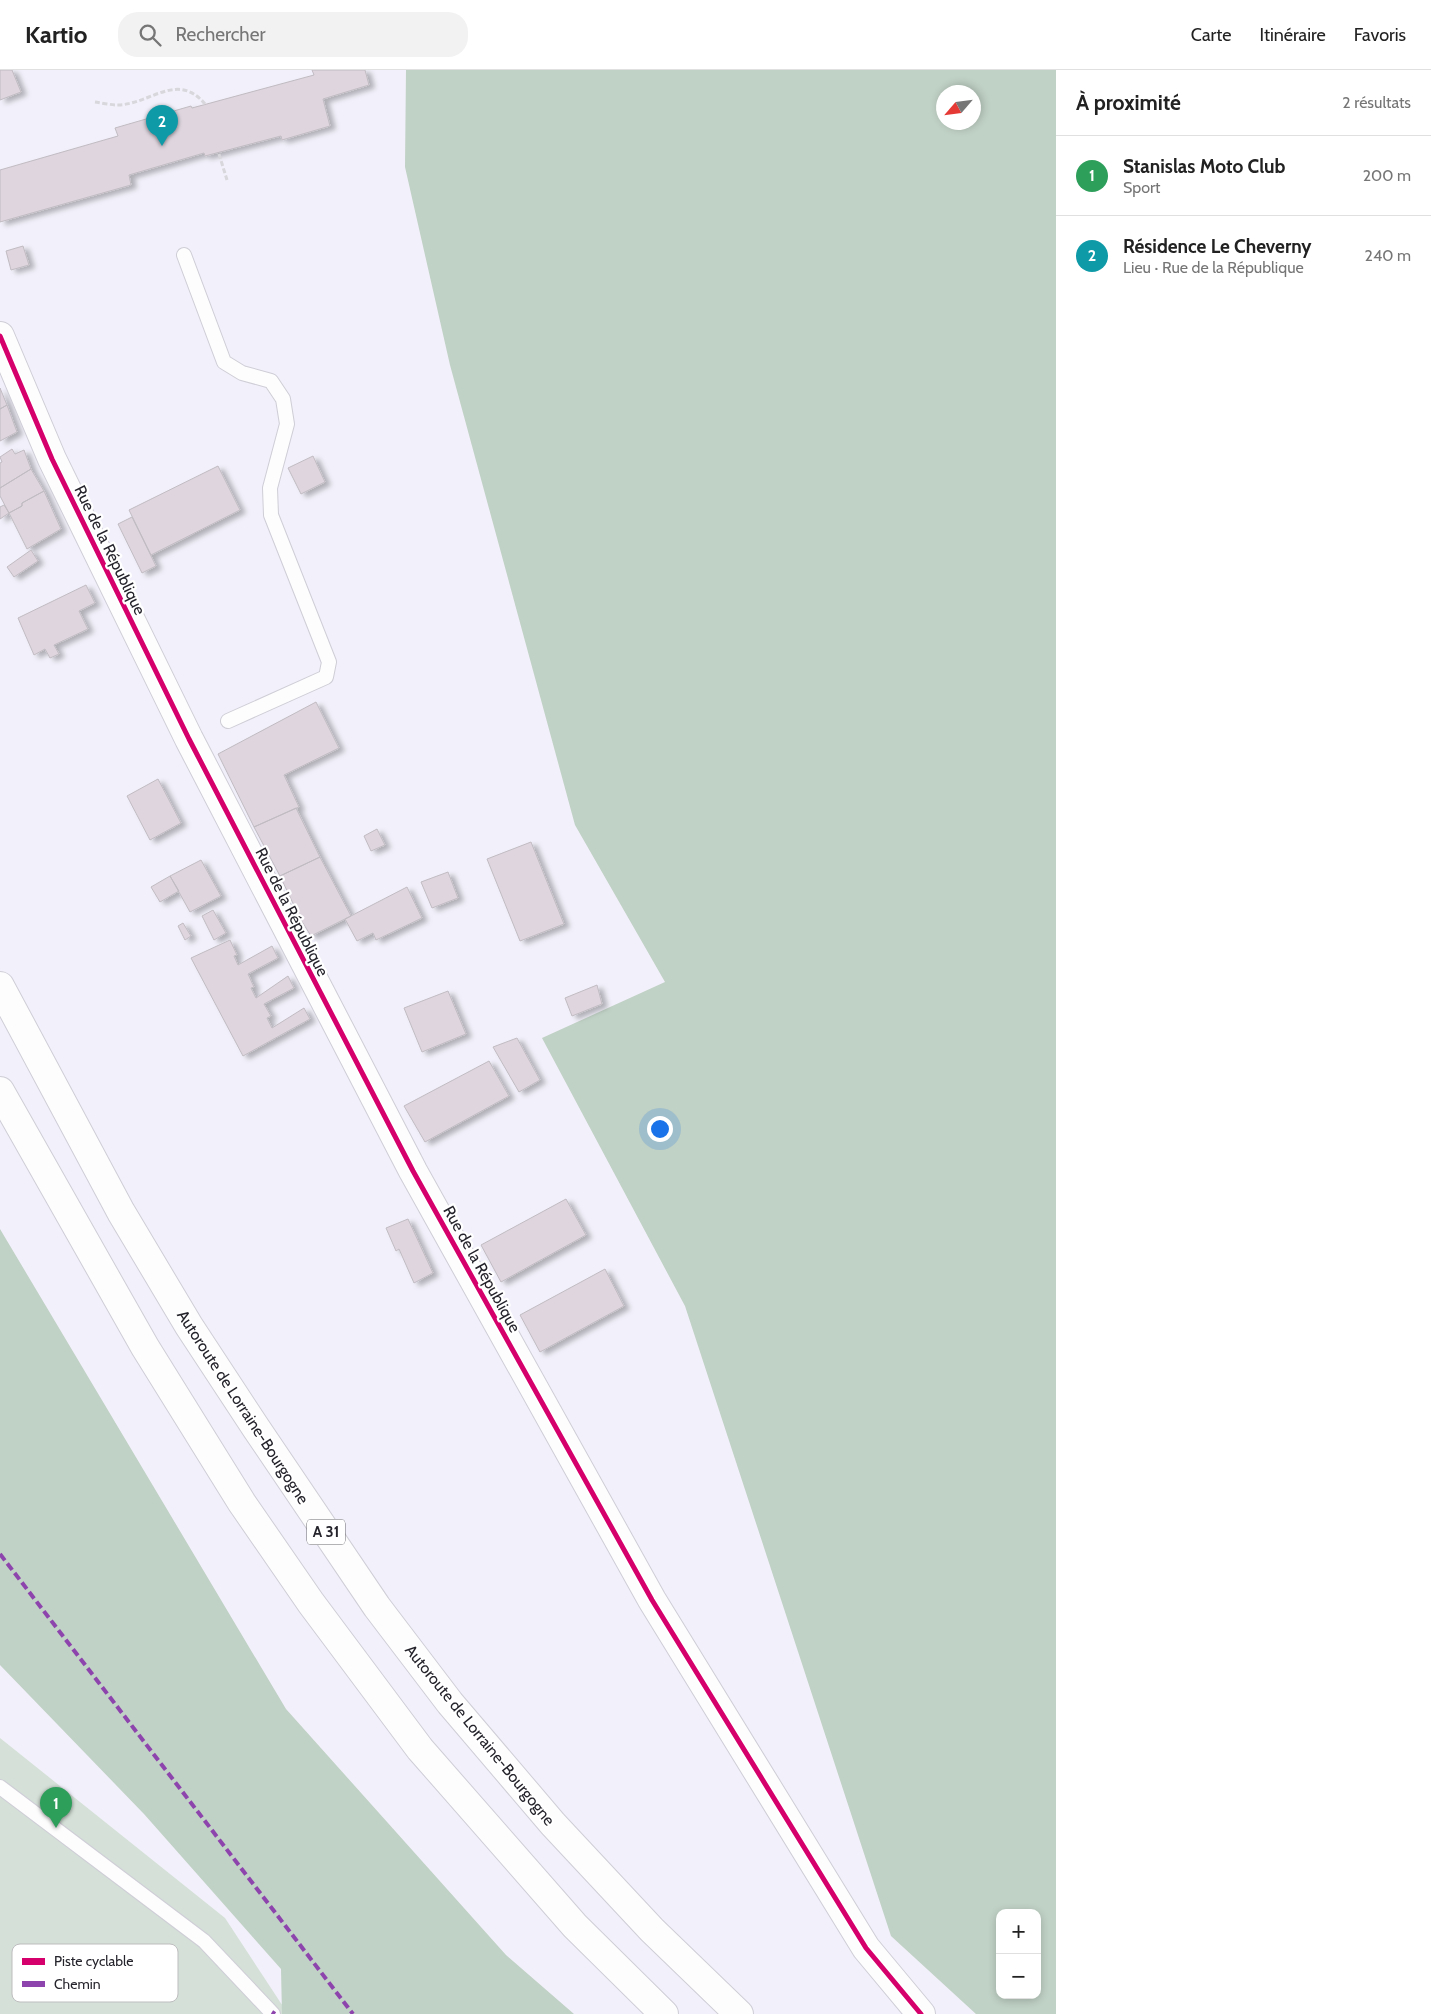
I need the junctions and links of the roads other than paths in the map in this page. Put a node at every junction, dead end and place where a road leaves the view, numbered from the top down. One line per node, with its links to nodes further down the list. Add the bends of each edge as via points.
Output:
1 (184, 255): 3 (lane, via 224,362 242,373 271,381 283,398 286,424 270,488 270,515 329,662 326,677)
2 (0, 336): 10 (main road, Rue de la République, via 52,459 189,739 413,1171 652,1600 866,1948)
3 (228, 720)
4 (0, 986): 9 (main road, Autoroute de Lorraine-Bourgogne / A 31, via 121,1212 189,1326 377,1607 450,1704 553,1824 652,1930)
5 (0, 1091): 8 (main road, via 145,1347 242,1503 311,1603 420,1750 575,1926)
6 (0, 1787): 7 (lane, via 204,1941)
7 (273, 2014)
8 (664, 2014)
9 (739, 2014)
10 (921, 2014)

